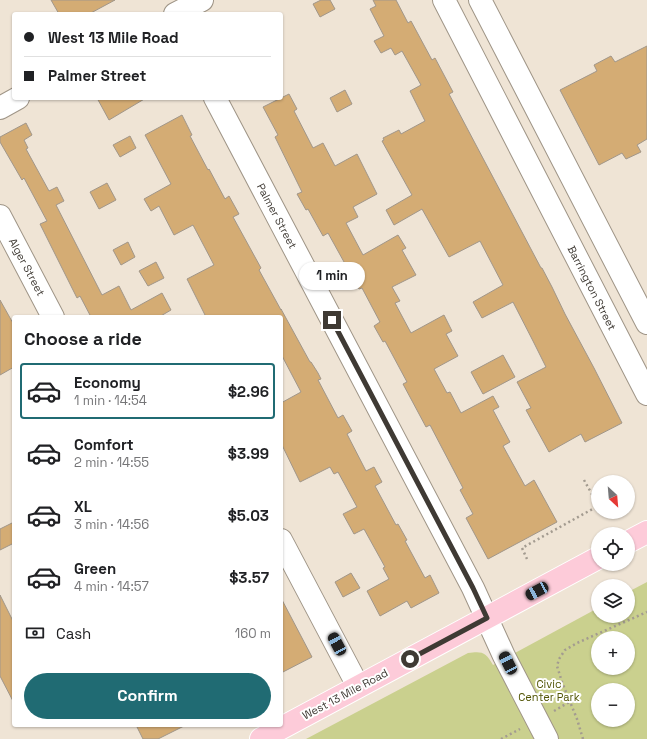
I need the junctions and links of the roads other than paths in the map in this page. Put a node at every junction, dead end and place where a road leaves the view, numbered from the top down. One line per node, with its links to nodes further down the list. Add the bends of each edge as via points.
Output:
1 (163, 0): 5 (street)
2 (202, 0): 6 (street)
3 (444, 0): 11 (street, Barrington Street)
4 (480, 0): 10 (street)
5 (170, 12)
6 (179, 12)
7 (14, 100): 9 (street)
8 (216, 100): 20 (street, Palmer Street)
9 (0, 108)
10 (566, 167): 11 (street); 14 (street)
11 (538, 181): 15 (street, Barrington Street)
12 (0, 216): 13 (street, Alger Street)
13 (52, 315)
14 (647, 322)
15 (647, 394)
16 (647, 532): 17 (main road)
17 (635, 538)
18 (283, 544): 21 (street)
19 (591, 562): 20 (main road, West 13 Mile Road)
20 (487, 618): 21 (main road, West 13 Mile Road); 25 (street, Palmer Street)
21 (358, 686): 22 (main road, West 13 Mile Road)
22 (283, 724)
23 (278, 727): 24 (main road, West 13 Mile Road)
24 (268, 732)
25 (547, 739)

